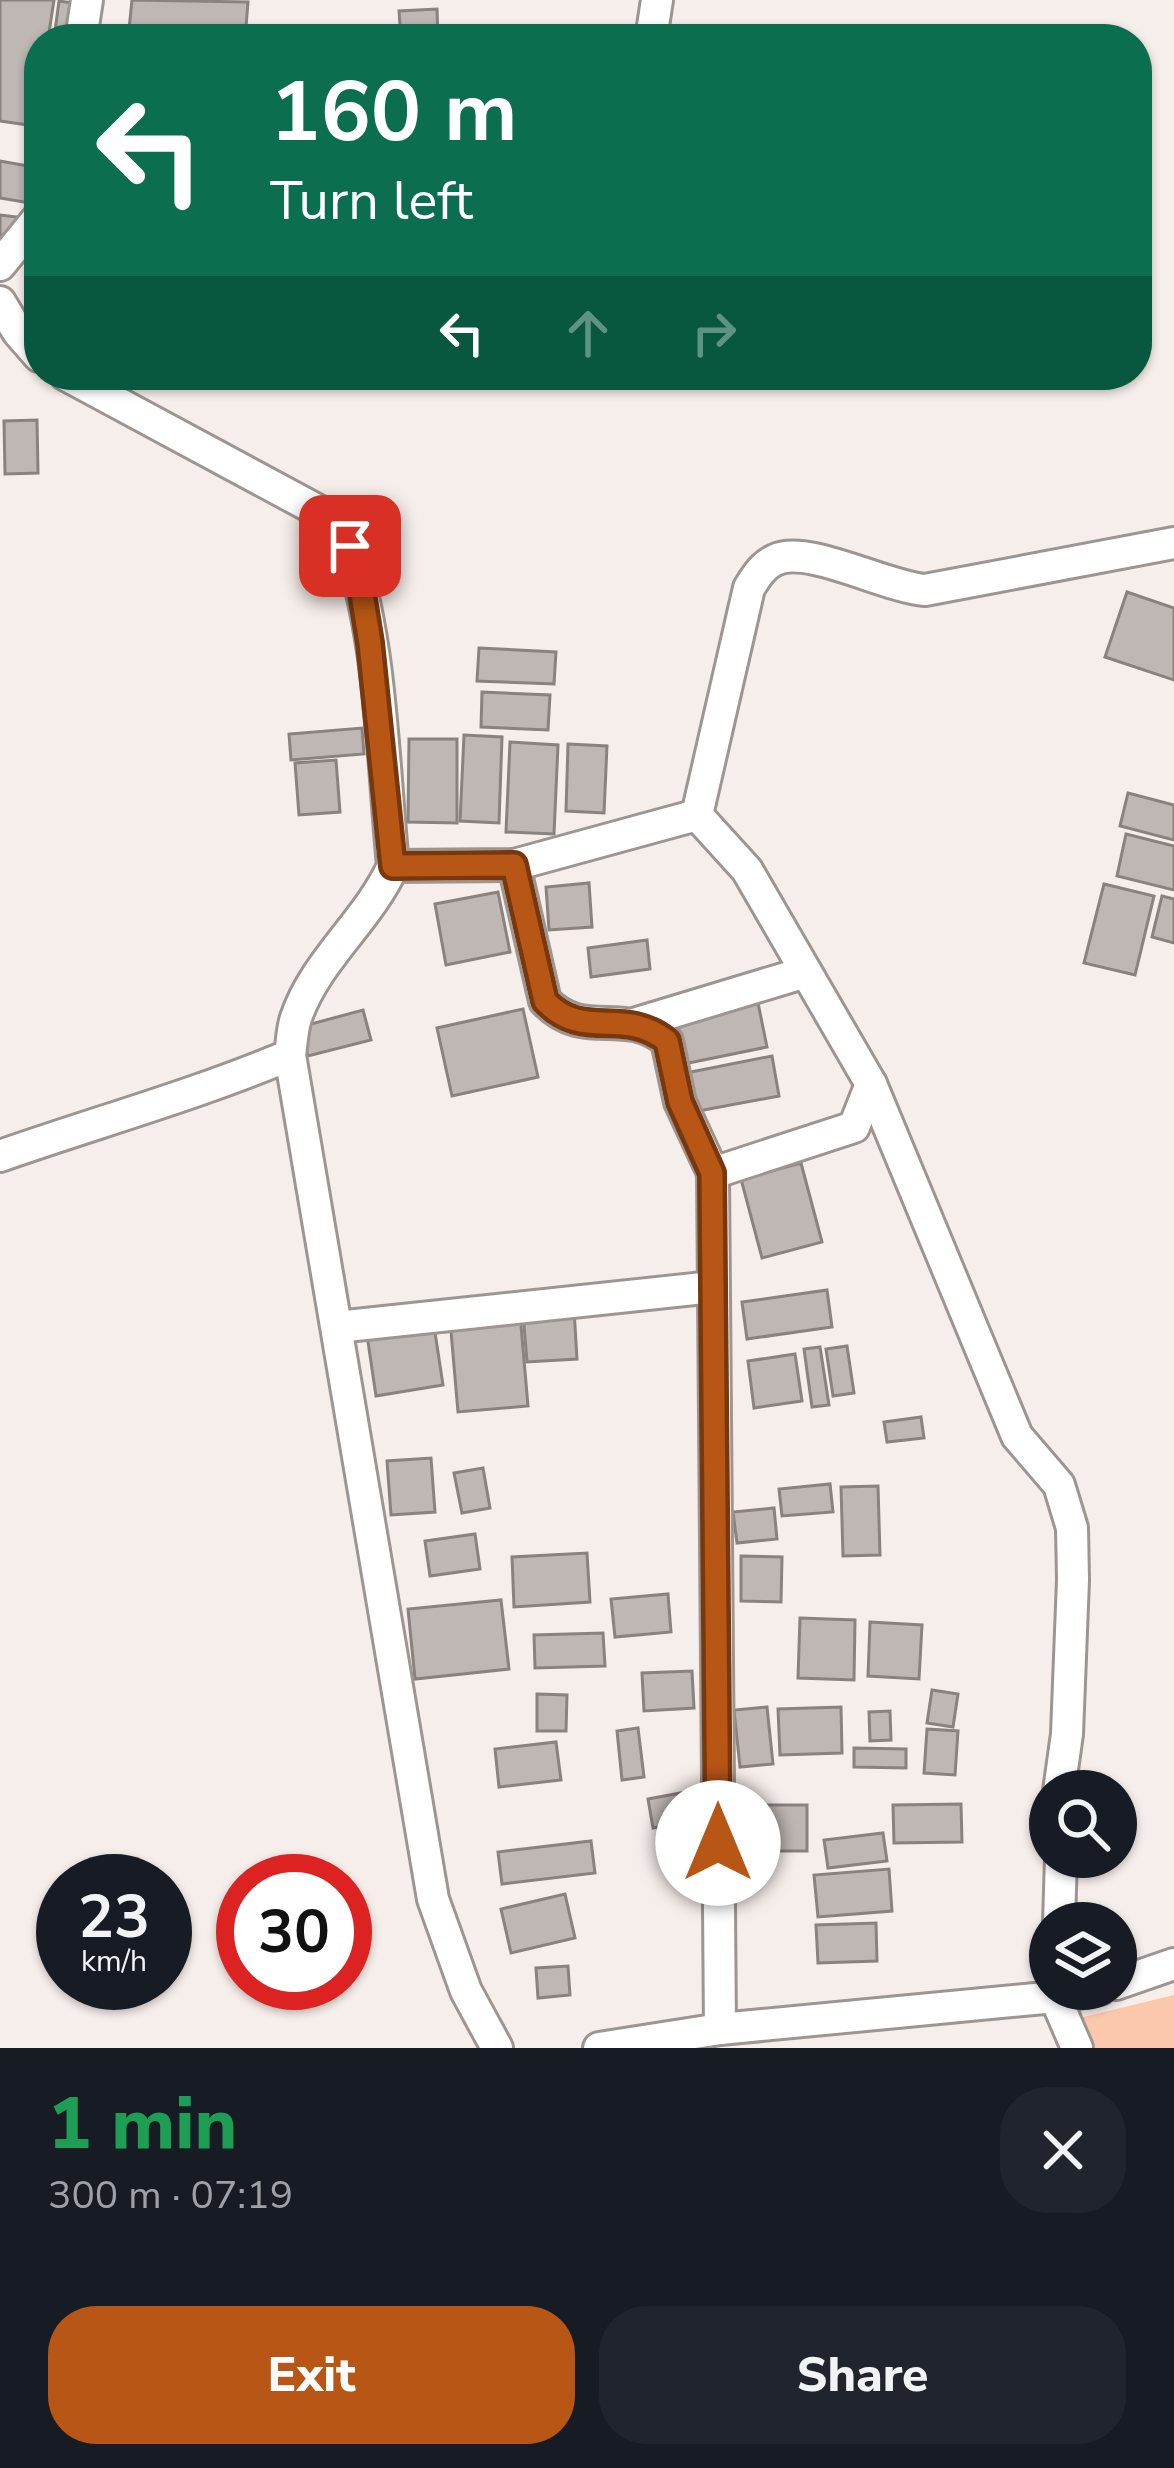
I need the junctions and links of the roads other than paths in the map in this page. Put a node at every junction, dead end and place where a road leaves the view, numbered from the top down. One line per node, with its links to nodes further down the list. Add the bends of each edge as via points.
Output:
1 (24, 235): 2 (street)
2 (0, 265)
3 (0, 302): 4 (street)
4 (24, 339)
5 (97, 390): 9 (street, via 341,523 370,643)
6 (1174, 542): 7 (street, via 925,590 798,555 778,558 749,588)
7 (697, 815): 8 (street); 10 (street, via 747,870)
8 (514, 865): 9 (street); 11 (street, via 545,1001 559,1016 585,1023)
9 (393, 866): 12 (street, via 378,898 326,961 296,1018)
10 (806, 972): 11 (street); 13 (street)
11 (637, 1023): 15 (street, via 667,1041 680,1102)
12 (290, 1055): 14 (street); 17 (street)
13 (871, 1084): 15 (street, via 854,1127); 18 (street, via 1017,1436 1059,1485 1072,1528)
14 (0, 1156)
15 (712, 1173): 16 (street)
16 (713, 1287): 17 (street); 23 (street)
17 (337, 1327): 24 (street, via 433,1899)
18 (1061, 1770)
19 (1174, 1964): 20 (street)
20 (1137, 1977)
21 (1029, 1996): 23 (street)
22 (1062, 2010): 26 (street)
23 (720, 2029): 25 (street)
24 (496, 2048)
25 (599, 2048)
26 (1077, 2048)

